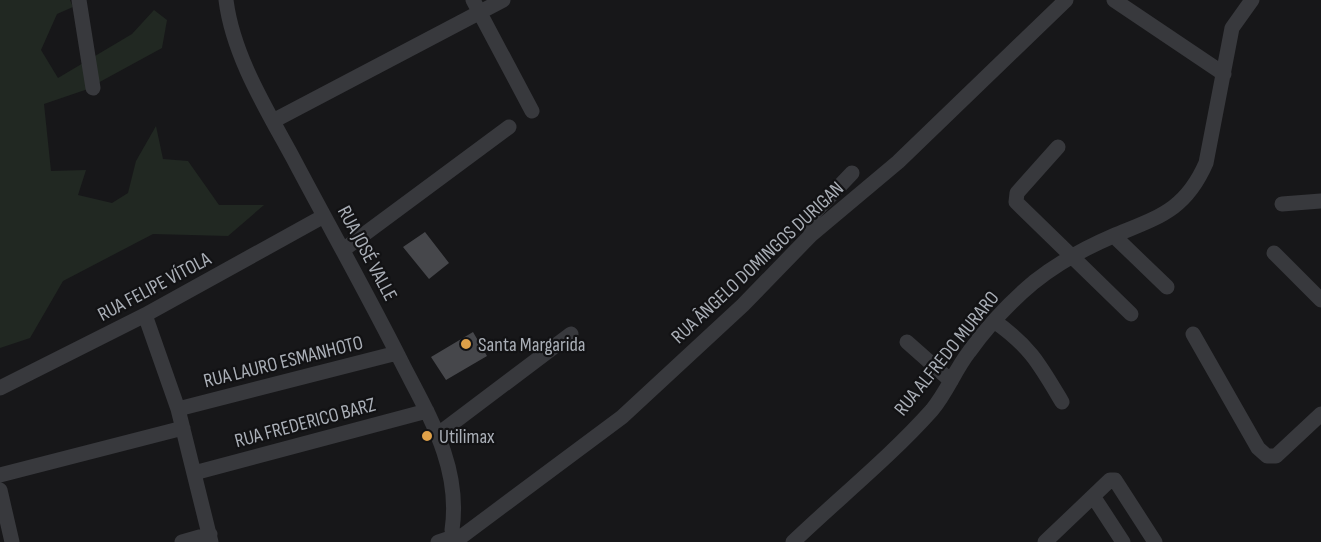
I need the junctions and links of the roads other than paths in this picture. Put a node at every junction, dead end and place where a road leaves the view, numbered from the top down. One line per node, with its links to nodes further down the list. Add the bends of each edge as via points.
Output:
1 (80, 0): 9 (street)
2 (226, 0): 11 (street, RUA JOSÉ VALLE, via 237,44)
3 (503, 0): 7 (street)
4 (1066, 0): 18 (street, RUA ÂNGELO DOMINGOS DURIGAN, via 898,162)
5 (1114, 0): 8 (street)
6 (1252, 0): 8 (street, RUA ALFREDO MURARO, via 1233,28)
7 (477, 7): 10 (street); 11 (street)
8 (1224, 74): 19 (street, RUA ALFREDO MURARO, via 1206,163 1198,180 1168,212)
9 (93, 88)
10 (532, 111)
11 (273, 122): 17 (street, RUA JOSÉ VALLE)
12 (509, 127): 20 (street)
13 (1058, 147): 22 (street, via 1017,193 1016,202)
14 (852, 172): 18 (street, via 812,216)
15 (1321, 201): 16 (street)
16 (1282, 204)
17 (324, 216): 20 (street, RUA JOSÉ VALLE); 26 (street, RUA FELIPE VÍTOLA)
18 (811, 235): 45 (street, RUA ÂNGELO DOMINGOS DURIGAN, via 743,305 622,417)
19 (1114, 236): 22 (street, RUA ALFREDO MURARO); 23 (street)
20 (343, 250): 31 (street, RUA JOSÉ VALLE)
21 (1274, 253): 24 (street)
22 (1073, 256): 25 (street); 27 (street, RUA ALFREDO MURARO, via 1035,281)
23 (1167, 287)
24 (1321, 300)
25 (1131, 314)
26 (145, 315): 33 (street, RUA FELIPE VÍTOLA); 35 (street)
27 (994, 321): 32 (street, RUA ALFREDO MURARO); 34 (street, via 1032,352)
28 (571, 334): 39 (street)
29 (1193, 334): 37 (street, via 1258,448 1268,456 1275,456)
30 (907, 342): 32 (street)
31 (397, 353): 35 (street, RUA LAURO ESMANHOTO); 36 (street, RUA JOSÉ VALLE)
32 (951, 381): 48 (street, RUA ALFREDO MURARO, via 925,417)
33 (0, 388)
34 (1062, 402)
35 (178, 409): 38 (street)
36 (427, 411): 39 (street, RUA JOSÉ VALLE); 40 (street, RUA FREDERICO BARZ)
37 (1321, 414)
38 (183, 428): 40 (street); 41 (street)
39 (437, 435): 45 (street, RUA JOSÉ VALLE, via 448,458 454,485)
40 (194, 473): 44 (street)
41 (0, 475)
42 (0, 490): 46 (street)
43 (1093, 496): 49 (street); 50 (street); 51 (street, via 1115,480)
44 (210, 538): 47 (street)
45 (453, 539)
46 (12, 542)
47 (182, 542)
48 (793, 542)
49 (1045, 542)
50 (1123, 542)
51 (1155, 542)

